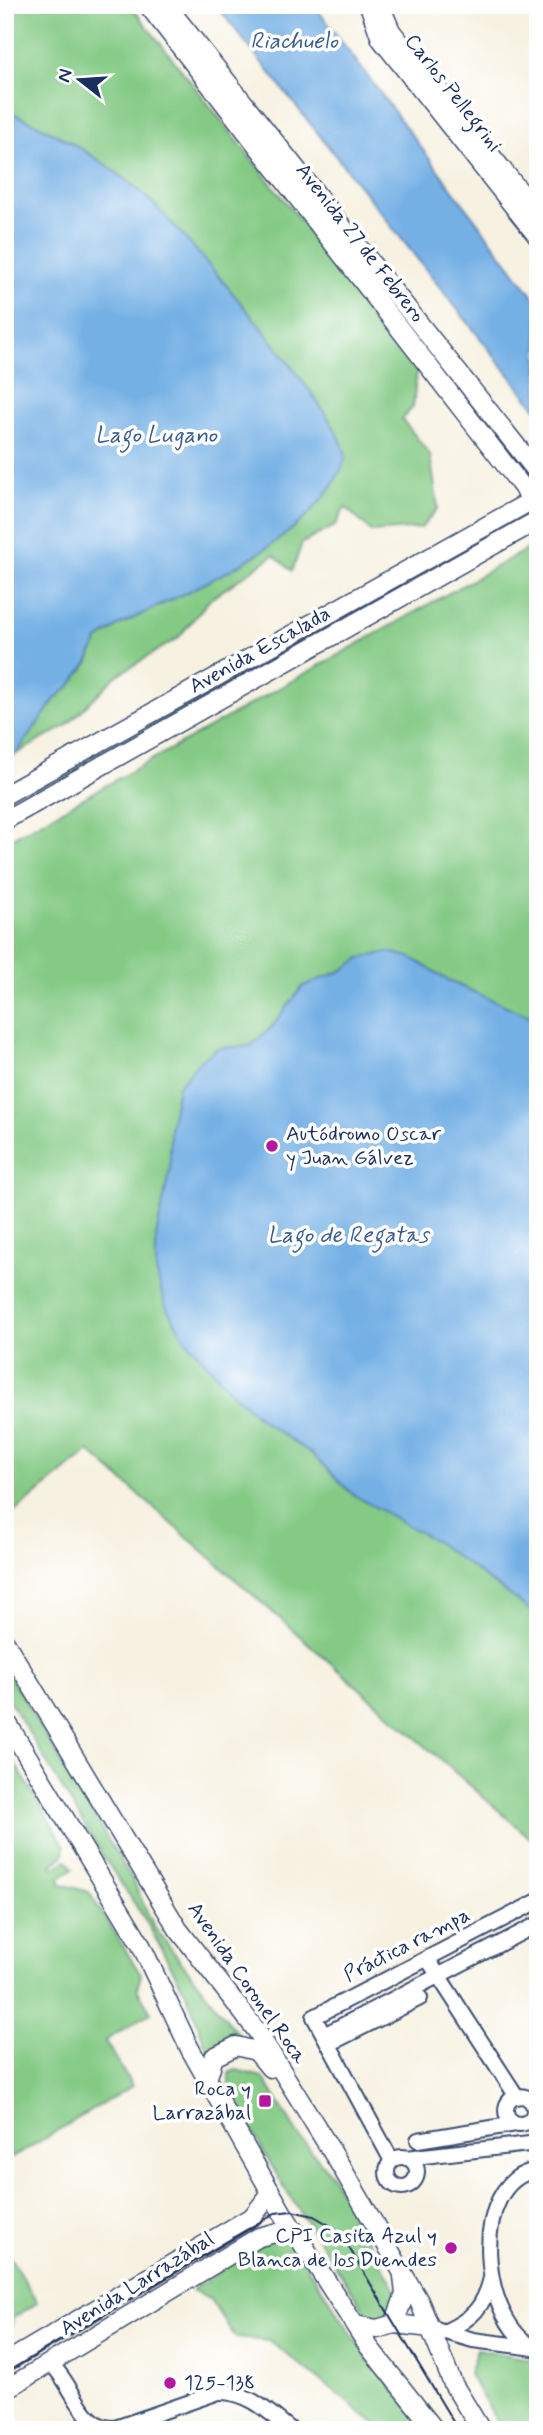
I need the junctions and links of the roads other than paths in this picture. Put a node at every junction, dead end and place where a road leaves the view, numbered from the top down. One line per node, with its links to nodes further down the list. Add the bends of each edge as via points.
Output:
1 (148, 5): 8 (main road, Avenida 27 de Febrero)
2 (166, 5): 7 (main road, Avenida 27 de Febrero)
3 (369, 5): 6 (main road, Carlos Pellegrini, via 381,39)
4 (380, 5): 5 (main road, Carlos Pellegrini, via 391,31)
5 (538, 214)
6 (538, 237)
7 (538, 473)
8 (536, 501): 10 (main road, Avenida Escalada)
9 (538, 520): 11 (main road, Avenida Escalada)
10 (5, 795)
11 (5, 820)
12 (5, 1642): 21 (main road, Avenida Coronel Roca, via 178,1929 251,2022)
13 (5, 1720): 20 (main road, via 140,1943)
14 (538, 1901): 16 (street, Práctica rampa)
15 (538, 1924): 17 (street)
16 (427, 1958): 17 (street); 19 (street, Práctica rampa, via 314,2017)
17 (438, 1976): 19 (street); 22 (street)
18 (420, 1998): 19 (street)
19 (326, 2040): 27 (street)
20 (207, 2080): 21 (main road, via 214,2057 242,2046 262,2056 282,2085); 30 (main road)
21 (295, 2092): 32 (main road, Avenida Coronel Roca)
22 (528, 2100): 23 (street, via 534,2109 532,2118); 23 (street, via 509,2102 506,2110)
23 (516, 2124): 24 (street)
24 (418, 2140)
25 (538, 2143): 26 (street)
26 (446, 2154): 27 (street); 29 (street)
27 (399, 2159): 29 (street, via 416,2167); 29 (street, via 387,2174 396,2185 410,2184)
28 (538, 2170): 33 (street, via 514,2178 495,2204)
29 (416, 2176)
30 (271, 2193): 31 (main road); 38 (main road, Avenida Larrazábal, via 253,2216)
31 (297, 2233): 35 (main road); 39 (main road, Avenida Larrazábal, via 259,2237)
32 (402, 2269): 34 (main road, via 405,2294); 36 (main road, Avenida Coronel Roca)
33 (493, 2270): 36 (street, via 480,2306 467,2322); 37 (street, via 495,2295 506,2324)
34 (394, 2324): 35 (main road, via 377,2329); 36 (main road)
35 (355, 2325): 42 (main road)
36 (439, 2329): 37 (street, via 473,2340); 43 (main road, Avenida Coronel Roca, via 453,2384)
37 (536, 2348)
38 (5, 2363)
39 (51, 2364): 40 (main road, Avenida Larrazábal); 41 (street, via 101,2428 115,2428 230,2391 259,2405)
40 (5, 2390)
41 (291, 2430)
42 (435, 2430)
43 (481, 2430)

